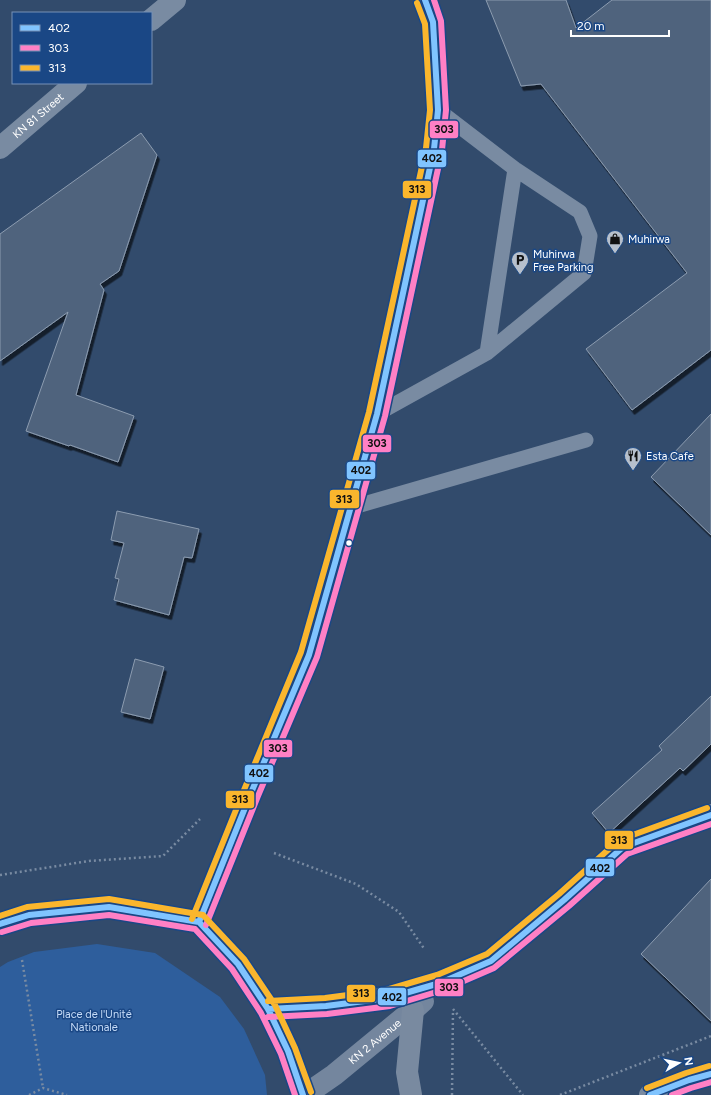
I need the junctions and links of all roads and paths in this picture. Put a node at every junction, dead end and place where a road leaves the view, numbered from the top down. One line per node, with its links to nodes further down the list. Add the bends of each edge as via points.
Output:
1 (174, 0): 3 (street)
2 (425, 0): 5 (street, via 433,22)
3 (152, 19)
4 (75, 84): 6 (street, KN 81 Street)
5 (438, 110): 7 (lane); 9 (street, via 434,149)
6 (0, 148)
7 (515, 169): 8 (lane); 8 (lane, via 580,212 590,236 584,273)
8 (487, 353): 9 (lane)
9 (377, 414): 11 (street)
10 (586, 440): 11 (lane)
11 (350, 508): 16 (street, via 310,655)
12 (711, 815): 20 (main road, KN 2 Avenue, via 623,847 491,961)
13 (200, 819): 15 (path, via 163,856 89,862)
14 (274, 853): 18 (path, via 356,884 399,912)
15 (0, 875)
16 (199, 922): 17 (highway, via 109,907 29,915); 21 (highway, via 238,964)
17 (0, 924)
18 (425, 950)
19 (22, 960): 25 (path)
20 (440, 983): 21 (main road, KN 2 Avenue, via 388,998 326,1006); 22 (main road, KN 2 Avenue)
21 (268, 1009): 28 (highway, via 288,1051)
22 (413, 1010): 28 (main road, KN 2 Avenue, via 334,1075); 29 (highway, via 407,1072)
23 (711, 1036): 32 (path)
24 (711, 1074): 33 (highway)
25 (43, 1088): 26 (path); 27 (path)
26 (29, 1095)
27 (68, 1095)
28 (304, 1095)
29 (411, 1095)
30 (452, 1095): 31 (path, via 453,1009)
31 (523, 1095)
32 (560, 1095)
33 (650, 1095)

